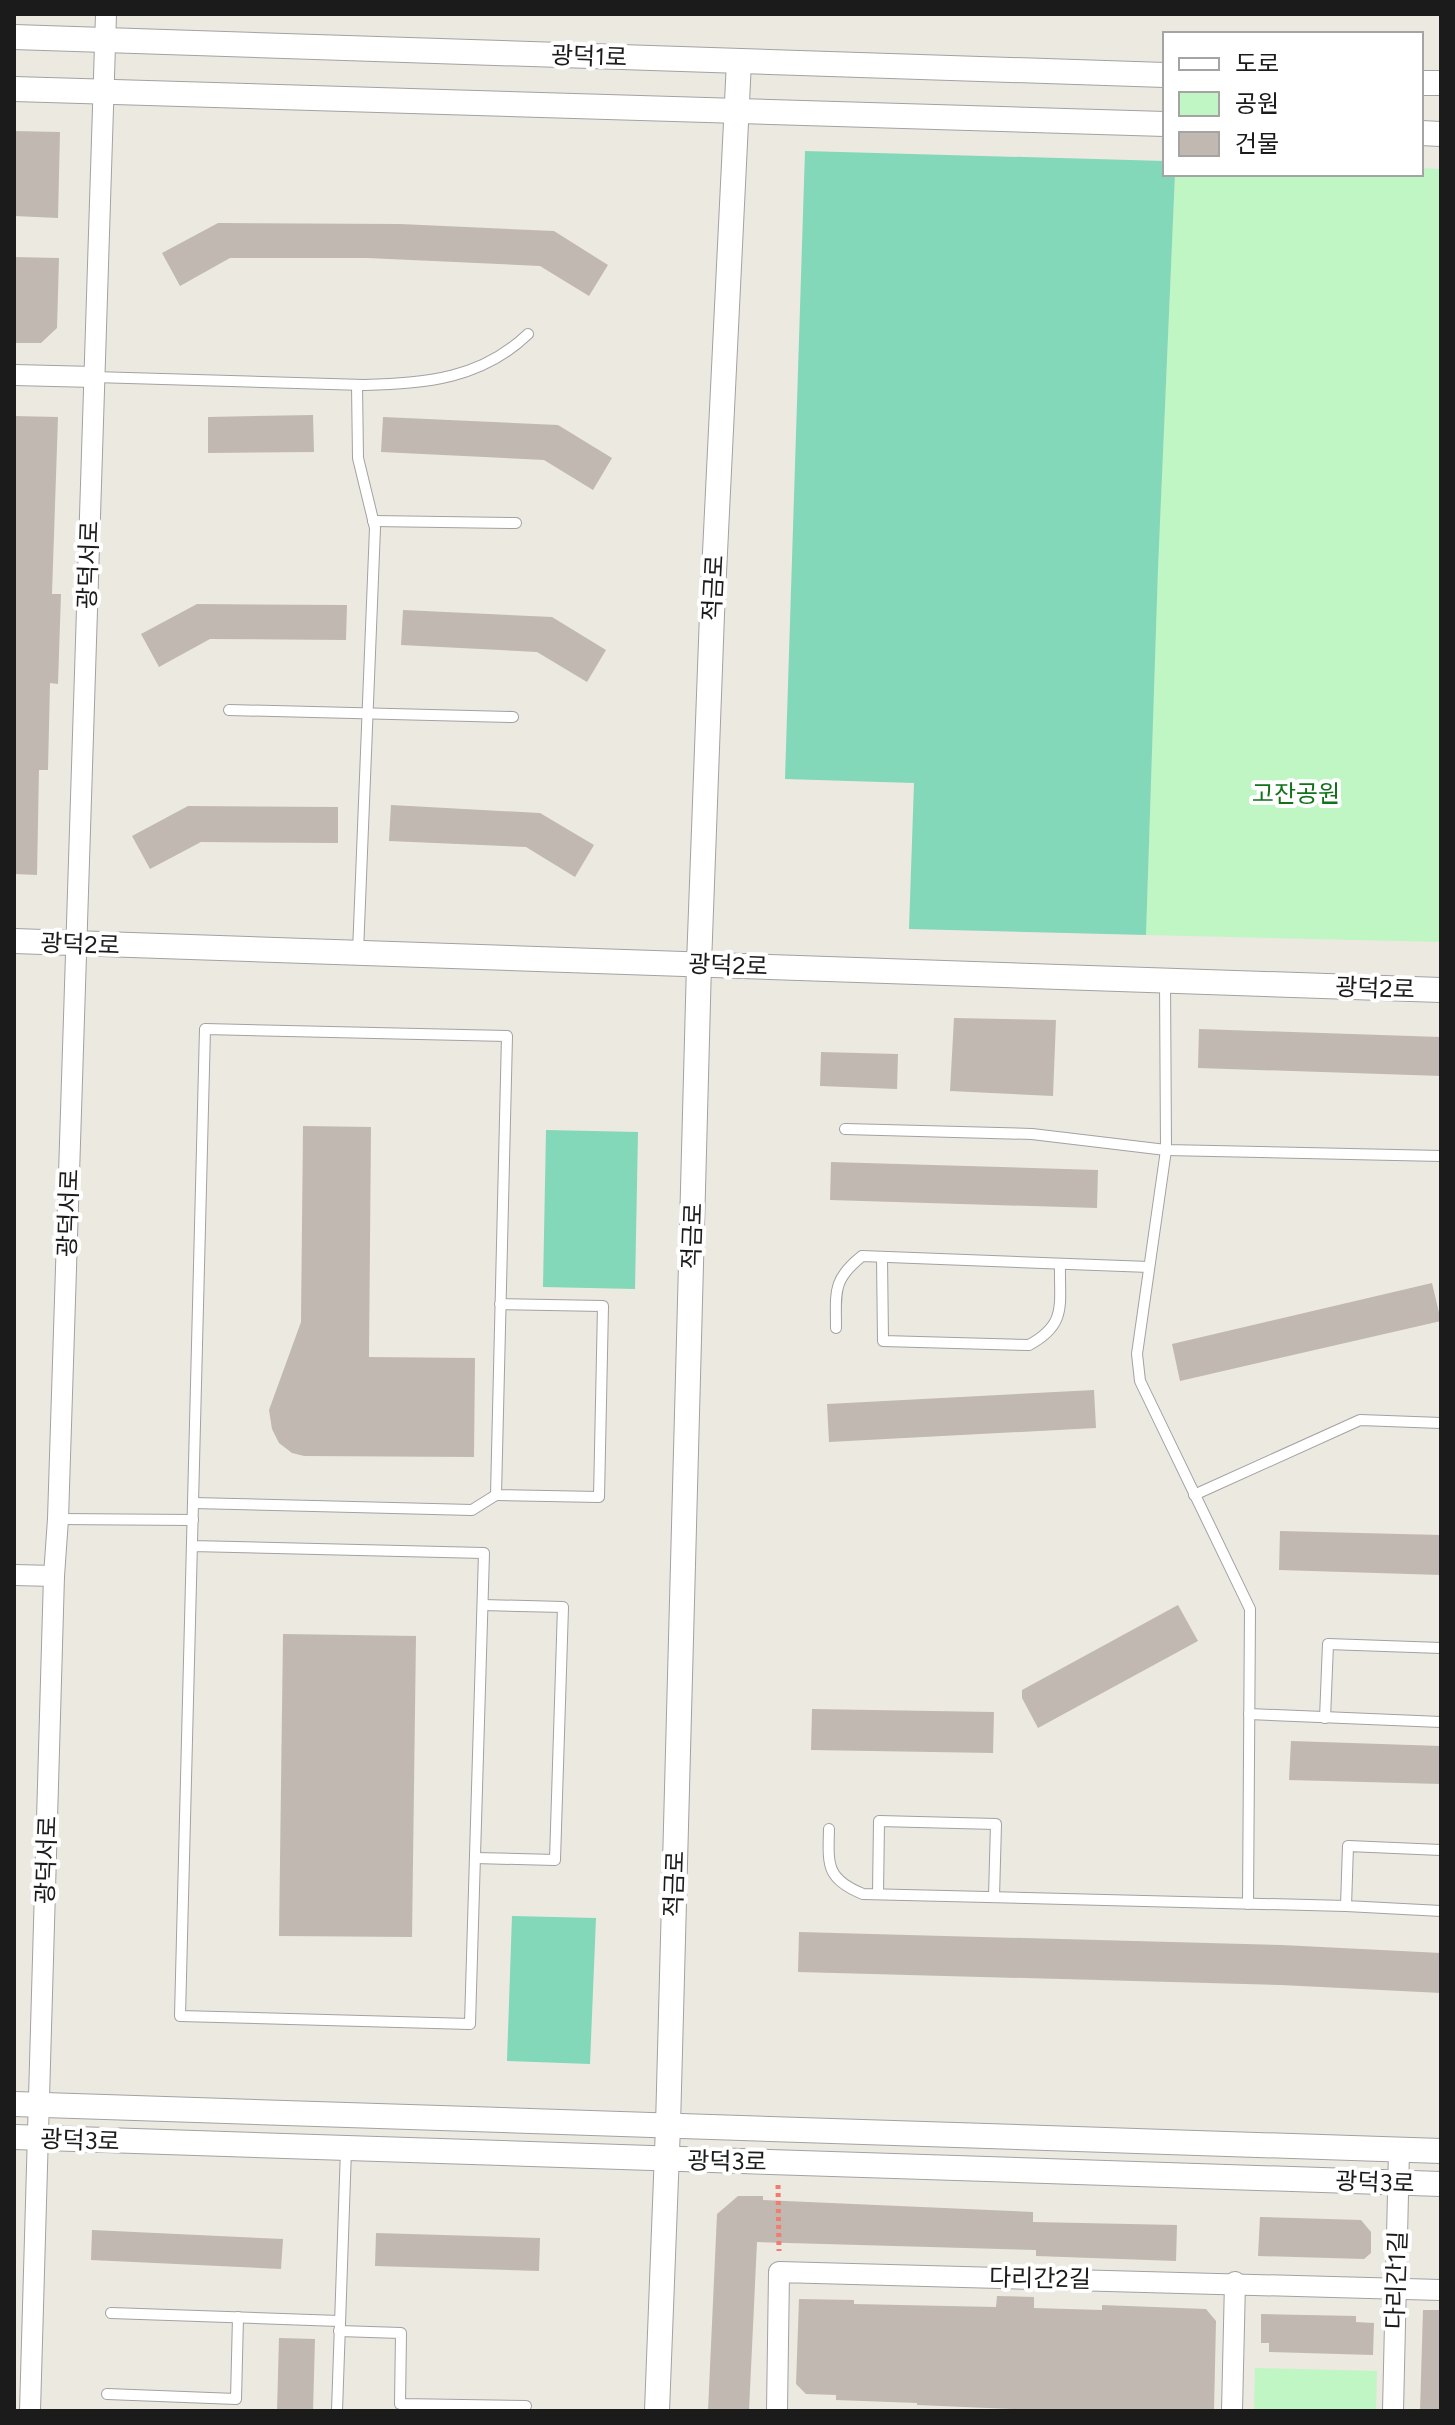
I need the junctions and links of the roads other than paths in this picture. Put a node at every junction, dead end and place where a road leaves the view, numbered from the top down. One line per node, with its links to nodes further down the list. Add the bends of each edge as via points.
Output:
1 (106, 14): 3 (street, 광덕서로)
2 (14, 37): 3 (street, 광덕1로)
3 (105, 40): 4 (street, 광덕1로); 7 (street, 광덕서로)
4 (739, 61): 5 (street, 광덕1로); 8 (street, 적금로)
5 (1163, 75)
6 (14, 89): 7 (street, 광덕1로)
7 (103, 92): 8 (street, 광덕1로); 12 (street, 광덕서로)
8 (738, 110): 9 (street, 광덕1로); 22 (street, 적금로)
9 (1163, 124)
10 (528, 334): 13 (lane, via 508,353 468,372)
11 (14, 375): 12 (street)
12 (94, 377): 13 (lane); 20 (street, 광덕서로)
13 (357, 385): 14 (lane, via 358,458)
14 (373, 521): 15 (lane); 17 (lane)
15 (516, 523)
16 (229, 710): 17 (lane)
17 (368, 714): 18 (lane); 21 (lane)
18 (513, 717)
19 (14, 941): 20 (street, 광덕2로)
20 (76, 943): 21 (street, 광덕2로); 37 (street, 광덕서로)
21 (358, 953): 22 (street, 광덕2로)
22 (699, 964): 23 (street, 광덕2로); 57 (street, 적금로)
23 (1165, 981): 24 (street, 광덕2로); 26 (lane)
24 (1441, 990)
25 (845, 1129): 26 (lane, via 1032,1134)
26 (1166, 1150): 27 (lane); 30 (lane)
27 (1441, 1156)
28 (882, 1257): 29 (lane); 29 (lane, via 883,1341 1029,1345 1059,1320); 32 (lane, via 862,1256 841,1276)
29 (1060, 1264): 30 (lane)
30 (1149, 1267): 35 (lane, via 1137,1354 1140,1381)
31 (500, 1304): 34 (lane); 34 (lane, via 603,1306 599,1497); 36 (lane, via 507,1036 205,1029)
32 (836, 1328)
33 (1441, 1423): 35 (lane, via 1360,1420)
34 (496, 1495): 36 (lane, via 472,1510)
35 (1194, 1495): 44 (lane, via 1250,1609)
36 (193, 1503): 38 (lane)
37 (58, 1519): 38 (lane); 41 (street, 광덕서로)
38 (193, 1520): 39 (lane)
39 (192, 1546): 42 (lane, via 484,1553); 49 (lane, via 180,2016 470,2024)
40 (14, 1575): 41 (street)
41 (54, 1576): 56 (street, 광덕서로)
42 (483, 1605): 49 (lane); 49 (lane, via 563,1607 562,1639 555,1860)
43 (1441, 1648): 45 (lane, via 1328,1644)
44 (1249, 1714): 45 (lane); 52 (lane)
45 (1325, 1718): 46 (lane)
46 (1441, 1722)
47 (829, 1829): 50 (lane, via 833,1875 844,1886)
48 (1441, 1850): 53 (lane, via 1348,1846)
49 (475, 1858)
50 (878, 1894): 51 (lane); 51 (lane, via 879,1821 996,1824)
51 (994, 1897): 52 (lane)
52 (1248, 1904): 53 (lane)
53 (1346, 1906): 54 (lane)
54 (1441, 1911)
55 (14, 2104): 56 (street, 광덕3로)
56 (39, 2105): 57 (street, 광덕3로); 59 (street, 광덕서로)
57 (668, 2126): 61 (street, 광덕3로); 63 (street, 적금로)
58 (14, 2137): 59 (street, 광덕3로)
59 (39, 2138): 60 (street, 광덕3로); 74 (street, 광덕서로)
60 (346, 2148): 63 (street, 광덕3로); 71 (lane)
61 (1399, 2150): 62 (street, 광덕3로); 64 (street, 다리간1길)
62 (1441, 2151)
63 (667, 2160): 64 (street, 광덕3로); 76 (street, 적금로)
64 (1399, 2183): 65 (street, 광덕3로); 67 (street, 다리간1길)
65 (1441, 2184)
66 (1235, 2282): 67 (street, 다리간2길); 77 (street, 다리간2길, via 779,2272); 78 (street)
67 (1396, 2288): 68 (street, 다리간2길); 79 (street, 다리간1길)
68 (1441, 2290)
69 (111, 2313): 70 (lane)
70 (238, 2317): 71 (lane); 72 (lane, via 236,2399)
71 (339, 2326): 73 (lane, via 401,2333 400,2404); 75 (lane)
72 (107, 2394)
73 (526, 2406)
74 (30, 2411)
75 (337, 2411)
76 (657, 2411)
77 (777, 2411)
78 (1232, 2411)
79 (1393, 2411)

